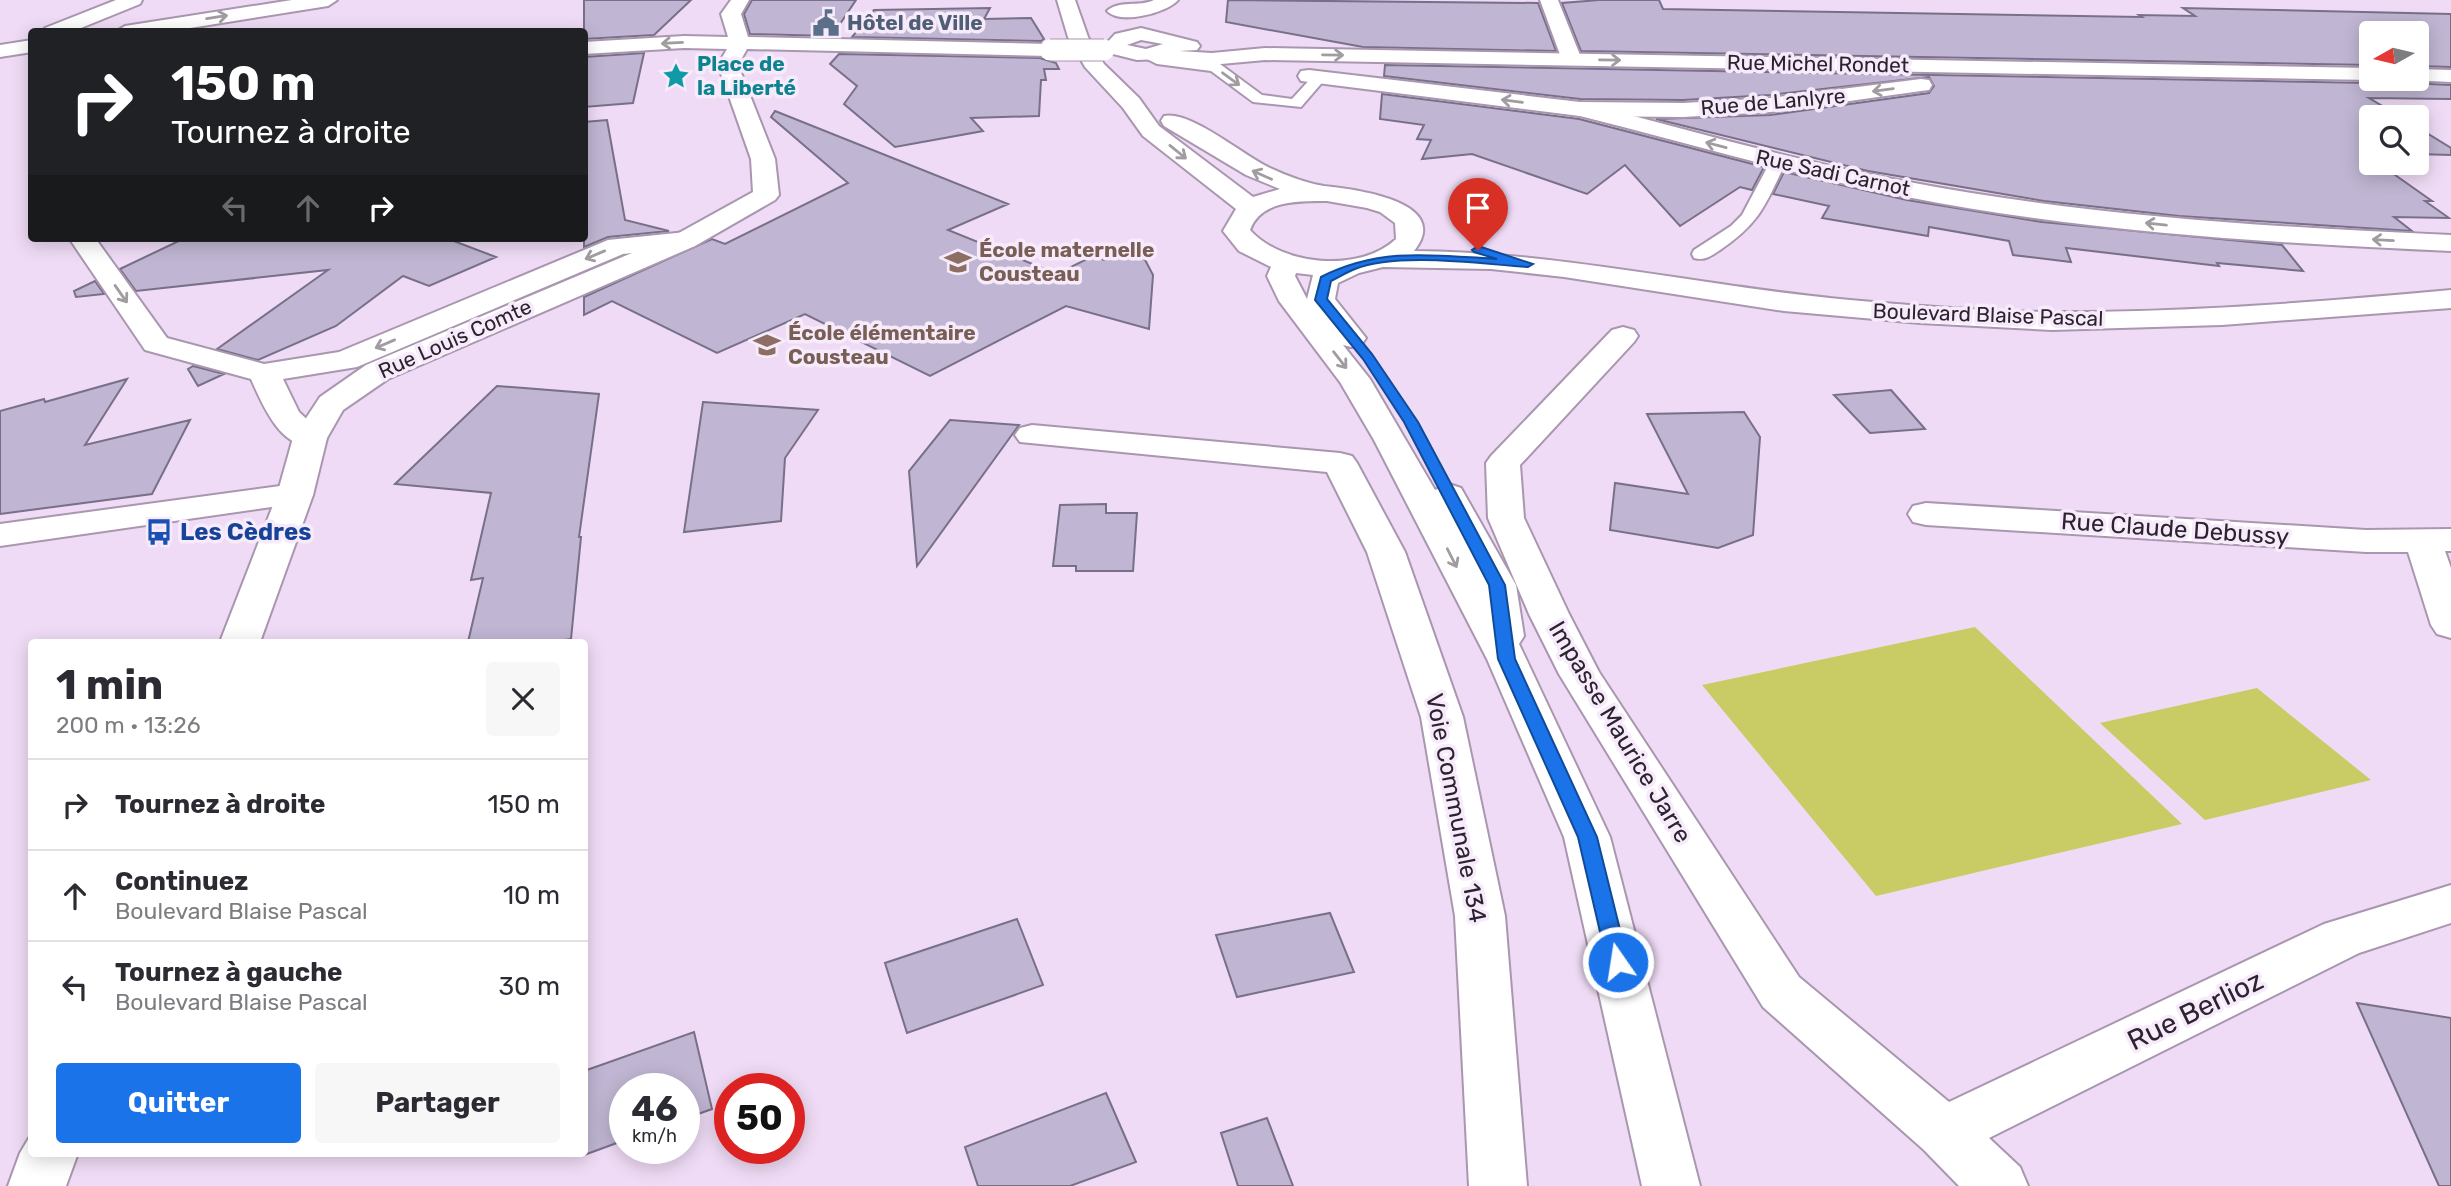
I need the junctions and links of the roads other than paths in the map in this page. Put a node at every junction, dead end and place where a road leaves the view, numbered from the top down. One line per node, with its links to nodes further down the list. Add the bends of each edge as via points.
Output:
1 (132, 0): 8 (street)
2 (328, 0): 9 (street, one-way to 2)
3 (740, 0): 11 (street, via 731,14)
4 (1066, 0): 26 (street, via 1078,37 1095,67)
5 (1169, 0): 7 (street, via 1151,9)
6 (1549, 0): 19 (street)
7 (1116, 6): 12 (street); 13 (street)
8 (62, 28)
9 (150, 28)
10 (28, 41): 16 (street)
11 (740, 43): 12 (street, Rue Sadi Carnot, bridge, via 1050,50); 15 (street, one-way to 15); 32 (street, Rue Louis Comte, via 728,65 762,159 766,195)
12 (1113, 46): 13 (street, Rue Sadi Carnot)
13 (1164, 46): 18 (street, Rue Sadi Carnot, via 1169,56); 25 (lane, one-way to 25, via 1157,60 1214,68 1258,99 1296,104)
14 (28, 47): 16 (street)
15 (588, 48)
16 (1, 54): 20 (street)
17 (1265, 54): 18 (street, Rue Sadi Carnot); 19 (street, Rue Michel Rondet, one-way to 19)
18 (1223, 57): 25 (street, Rue Sadi Carnot, via 1259,70)
19 (1572, 60): 21 (street, Rue Michel Rondet, one-way to 21)
20 (28, 63)
21 (2048, 68): 22 (street, Rue Michel Rondet); 27 (street, Rue de Lanlyre, one-way to 27, via 1770,105)
22 (2359, 75)
23 (2429, 75): 24 (street)
24 (2451, 76)
25 (1319, 78): 27 (street, Rue Sadi Carnot, one-way to 25)
26 (1131, 103): 29 (street, one-way to 26, via 1288,186 1256,173 1176,123); 30 (street, one-way to 30, via 1151,131)
27 (1580, 109): 28 (street, Rue Sadi Carnot, one-way to 27)
28 (1778, 162): 34 (street, Rue Sadi Carnot, one-way to 28, via 2241,232 2080,216 1910,190); 35 (lane, via 1750,217)
29 (1327, 193): 30 (street, via 1284,196); 31 (street, Boulevard Blaise Pascal, via 1378,202)
30 (1251, 208): 37 (street, Boulevard Blaise Pascal, via 1239,219 1236,231 1244,244)
31 (1408, 223): 36 (street, via 1408,243); 38 (street, Boulevard Blaise Pascal)
32 (686, 240): 41 (street, one-way to 41, via 618,246 346,360); 43 (street, Rue Louis Comte, via 377,372 331,404)
33 (93, 242): 41 (street, one-way to 41, via 156,344)
34 (2451, 243)
35 (1701, 254)
36 (1367, 262): 37 (street, Boulevard Blaise Pascal, via 1331,267); 38 (street, Boulevard Blaise Pascal, via 1440,258); 50 (street, via 1325,279 1321,300 1368,357 1411,422 1497,585)
37 (1287, 263): 50 (street, one-way to 50, via 1281,276 1293,300 1354,379 1391,440)
38 (1528, 264): 39 (street, Boulevard Blaise Pascal, via 1817,306 2058,320 2286,314)
39 (2451, 299)
40 (1623, 336): 52 (street, Impasse Maurice Jarre, via 1503,463 1506,518 1580,674 1781,992)
41 (264, 373): 43 (street, via 285,417)
42 (1032, 435): 55 (street, Voie Communale 134, via 1340,463 1386,552 1443,717 1480,916)
43 (310, 438): 44 (street, Rue Louis Comte)
44 (295, 495): 46 (street); 49 (street, Rue Louis Comte)
45 (1926, 514): 47 (street, Rue Claude Debussy, via 2367,541)
46 (0, 535)
47 (2437, 541): 48 (street, Rue Claude Debussy)
48 (2451, 625)
49 (241, 639)
50 (1507, 659): 56 (street, via 1587,837)
51 (2451, 904): 52 (street, Rue Berlioz, via 2342,938)
52 (1944, 1132): 57 (street, Impasse Maurice Jarre)
53 (48, 1157): 54 (street)
54 (37, 1186)
55 (1497, 1186)
56 (1671, 1186)
57 (1999, 1186)

